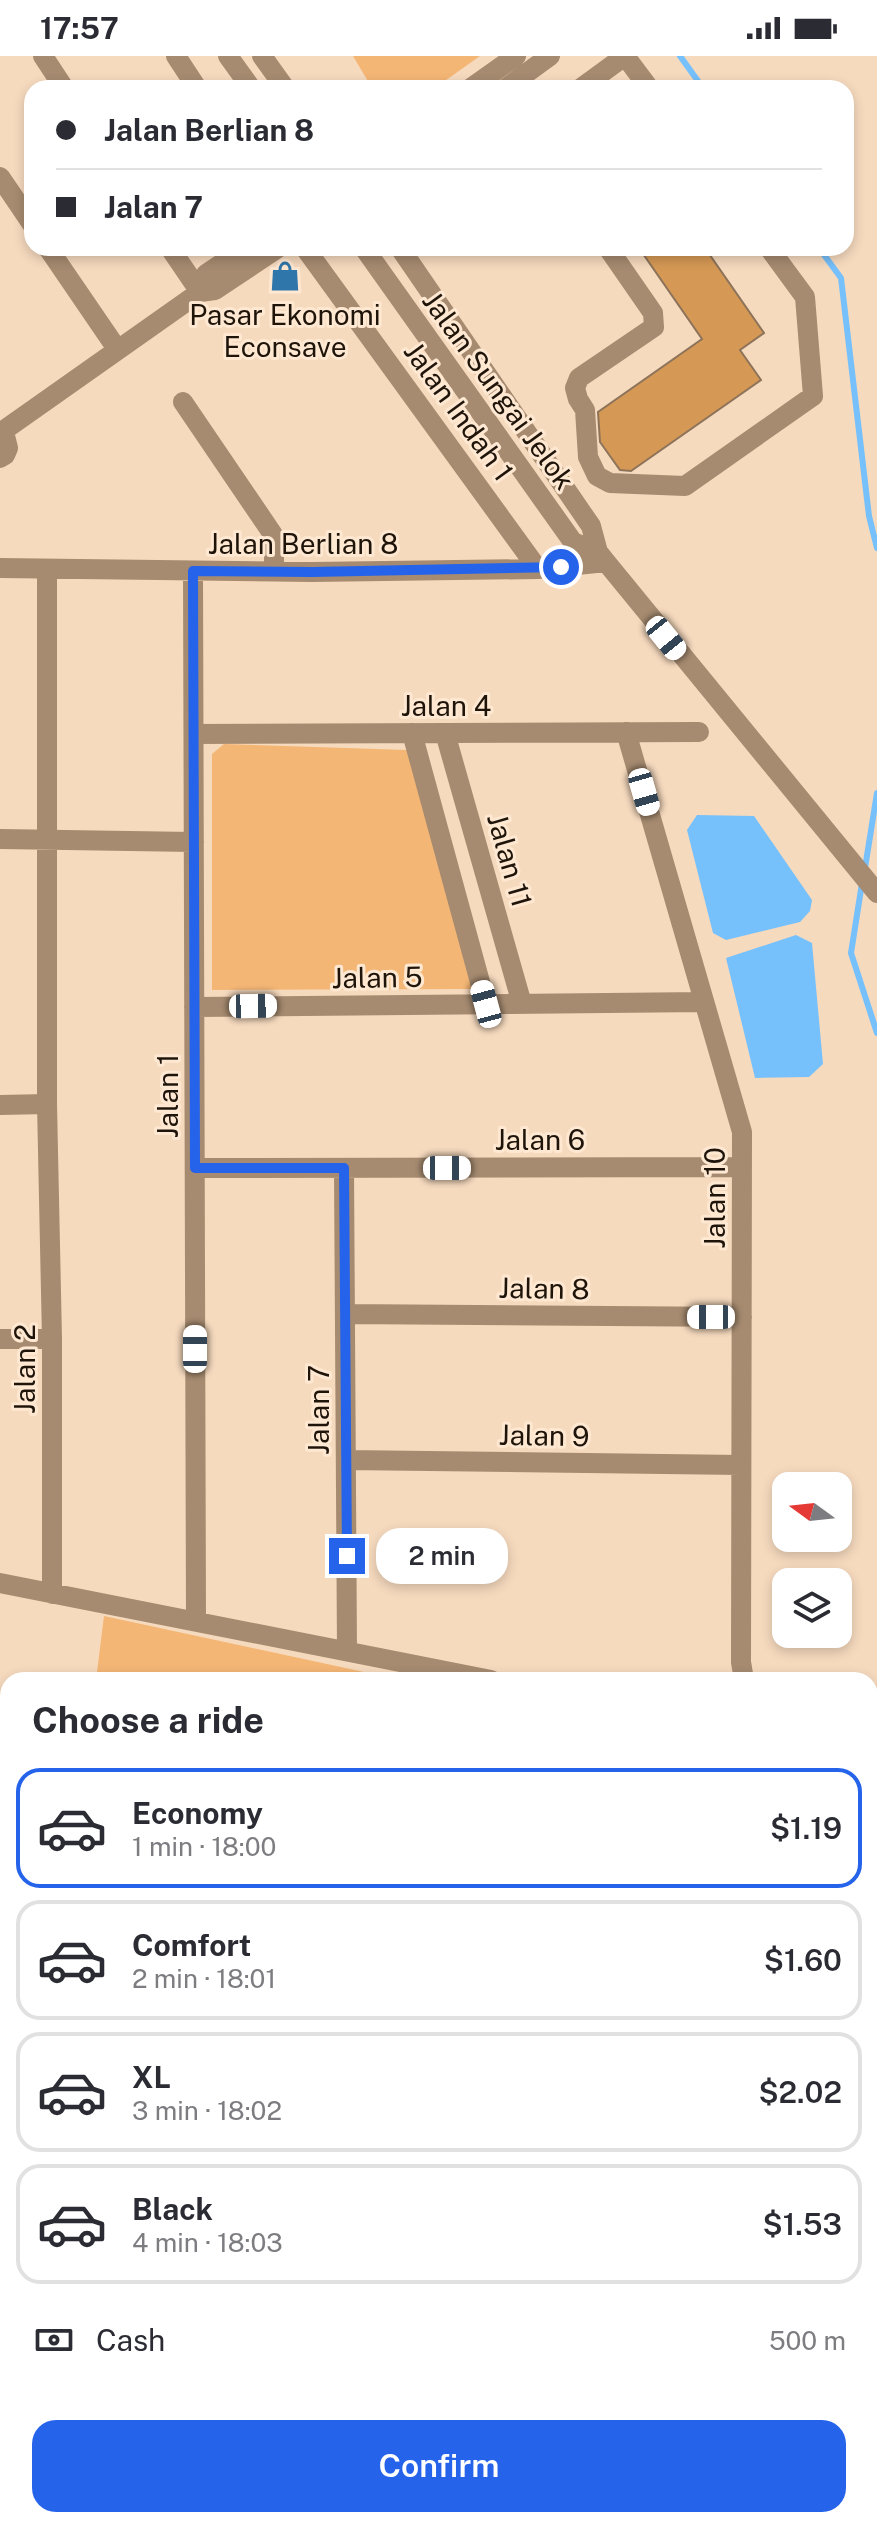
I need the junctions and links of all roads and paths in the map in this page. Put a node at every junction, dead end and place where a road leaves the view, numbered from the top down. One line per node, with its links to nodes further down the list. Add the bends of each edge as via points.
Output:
1 (43, 56): 8 (street)
2 (176, 56): 9 (street)
3 (228, 56): 10 (street)
4 (262, 56): 11 (street)
5 (516, 56): 12 (street)
6 (625, 56): 14 (street); 15 (street)
7 (542, 59): 13 (street)
8 (59, 80)
9 (192, 80)
10 (245, 80)
11 (279, 80)
12 (482, 80)
13 (516, 80)
14 (592, 80)
15 (643, 80)
16 (0, 177): 17 (street)
17 (24, 212)
18 (53, 256): 28 (street)
19 (175, 256): 27 (street)
20 (233, 256): 27 (street, via 206,274)
21 (266, 256): 27 (street, via 215,290)
22 (311, 256): 35 (street, Jalan Indah 1)
23 (370, 256): 32 (street, Jalan Sungai Jelok, via 573,542)
24 (405, 256): 32 (street, Jalan Sungai Jelok, via 591,526)
25 (614, 256): 26 (street, via 653,313 654,327 579,378 575,388 585,410 588,457 597,476 610,483 685,486 813,396 805,297)
26 (775, 256)
27 (200, 292): 28 (street)
28 (117, 349): 30 (street)
29 (183, 402): 37 (street, via 274,536)
30 (2, 433): 31 (street, via 8,448)
31 (0, 458)
32 (602, 557): 35 (street, Jalan Berlian 8); 46 (street, Jalan Sungai Jelok)
33 (0, 568): 34 (street, Jalan Berlian 8)
34 (47, 569): 36 (street, Jalan Berlian 8); 43 (street, Jalan 2)
35 (538, 569): 37 (street, Jalan Berlian 8)
36 (193, 571): 37 (street, Jalan Berlian 8); 42 (street, Jalan 1)
37 (274, 571)
38 (626, 732): 39 (street, Jalan 4); 41 (street, Jalan 4); 47 (street, Jalan 10)
39 (699, 732)
40 (412, 733): 41 (street, Jalan 4); 42 (street, Jalan 4); 48 (street)
41 (445, 733): 49 (street, Jalan 11)
42 (194, 734): 45 (street, Jalan 1)
43 (47, 838): 44 (street); 45 (street); 51 (street, Jalan 2)
44 (0, 839)
45 (194, 842): 50 (street, Jalan 1)
46 (877, 893)
47 (704, 1002): 49 (street, Jalan 5); 53 (street, Jalan 10, via 742,1132)
48 (486, 1004): 49 (street, Jalan 5); 50 (street, Jalan 5)
49 (522, 1004)
50 (194, 1007): 54 (street, Jalan 1)
51 (47, 1104): 52 (street); 59 (street, Jalan 2)
52 (0, 1105)
53 (742, 1167): 55 (street, Jalan 6); 57 (street, Jalan 10)
54 (195, 1168): 55 (street, Jalan 6); 64 (street, Jalan 1)
55 (344, 1168): 56 (street, Jalan 7)
56 (345, 1314): 57 (street, Jalan 8); 60 (street, Jalan 7)
57 (742, 1317): 61 (street, Jalan 10)
58 (0, 1339): 59 (street)
59 (52, 1339): 63 (street, Jalan 2)
60 (346, 1460): 61 (street, Jalan 9); 65 (street, Jalan 7)
61 (741, 1465): 67 (street, Jalan 10)
62 (0, 1583): 63 (street)
63 (52, 1594): 64 (street)
64 (196, 1621): 65 (street)
65 (347, 1651): 66 (street)
66 (441, 1672)
67 (743, 1672)

